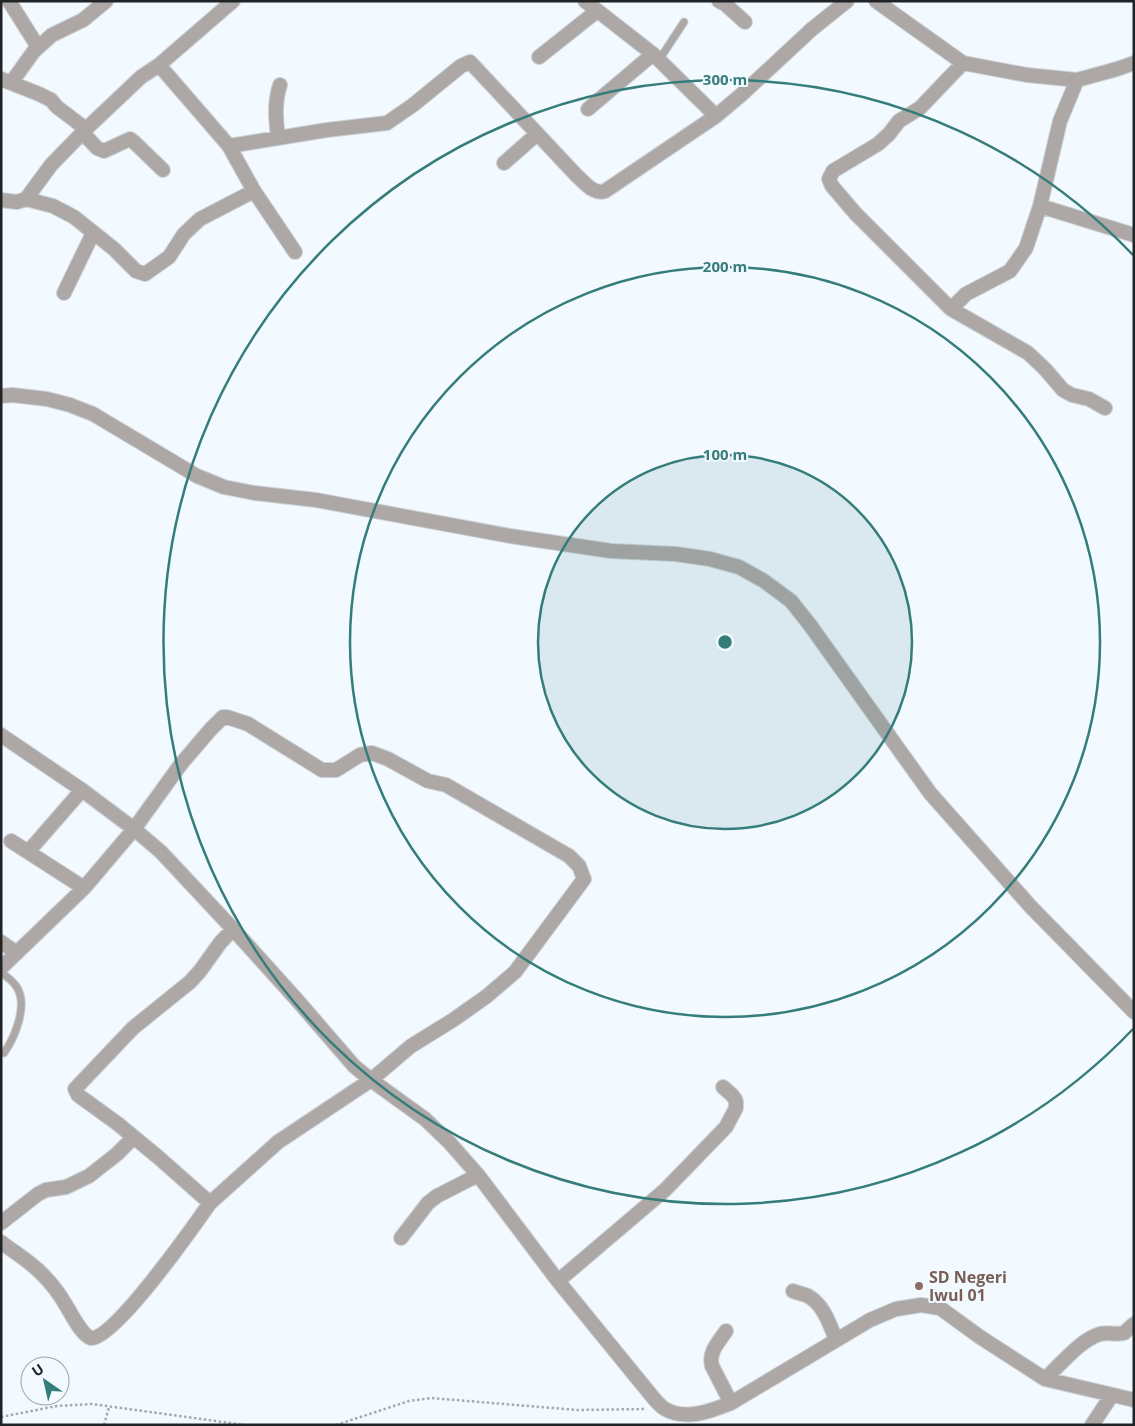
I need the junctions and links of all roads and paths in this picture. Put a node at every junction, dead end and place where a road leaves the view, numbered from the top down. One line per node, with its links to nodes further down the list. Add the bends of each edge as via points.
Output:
1 (9, 1): 10 (street)
2 (106, 1): 10 (street, via 83,20 52,35)
3 (233, 1): 15 (street)
4 (719, 1): 9 (street)
5 (847, 1): 20 (street)
6 (876, 1): 13 (street)
7 (592, 5): 11 (street); 12 (street)
8 (684, 22): 12 (lane)
9 (745, 22)
10 (38, 47): 17 (street)
11 (539, 57)
12 (656, 57): 19 (street); 20 (street)
13 (963, 63): 16 (street); 35 (street, via 920,108 899,121 878,144 833,171 829,180 855,213)
14 (1134, 63): 16 (street)
15 (159, 64): 21 (street); 24 (street)
16 (1077, 80): 30 (street, via 1060,121)
17 (6, 81): 21 (street, via 51,100)
18 (280, 85): 23 (street, via 276,101)
19 (588, 109)
20 (716, 116): 22 (street, via 600,192 594,191 577,176)
21 (84, 131): 26 (street, via 97,148 104,151 130,139); 28 (street, via 50,165)
22 (537, 134): 23 (street, via 470,62 386,122); 25 (street)
23 (278, 138): 24 (street)
24 (229, 146): 27 (street)
25 (504, 163)
26 (162, 170)
27 (254, 191): 31 (street, via 200,220 184,234 169,257 145,274 136,271); 33 (street)
28 (26, 199): 29 (street, via 17,202); 31 (street, via 52,206)
29 (1, 200)
30 (1040, 206): 32 (street); 35 (street, via 1026,248 1010,271 966,294)
31 (93, 233): 34 (street)
32 (1134, 235)
33 (295, 252)
34 (64, 293)
35 (951, 308): 37 (street, via 1028,353 1072,396 1089,399)
36 (1, 396): 49 (street, via 47,399 94,414 197,476 224,487 611,551 710,559 739,568 764,581 791,601 930,793 1031,907)
37 (1105, 408)
38 (1, 735): 39 (street)
39 (82, 790): 40 (street); 42 (street)
40 (134, 829): 43 (street); 44 (street, via 161,852); 51 (street, via 182,764 220,719 228,717 248,724 322,770 336,770 360,754 372,753 388,759 428,780 446,784 574,861 584,879 514,972 454,1020 411,1046)
41 (11, 841): 42 (street)
42 (28, 852): 43 (street)
43 (84, 888): 46 (street)
44 (233, 929): 51 (street, via 354,1066); 53 (street, via 200,972 133,1028 75,1088 78,1095)
45 (1, 942): 46 (street)
46 (17, 953): 47 (street)
47 (1, 968)
48 (1, 973): 50 (lane, via 17,987 21,1007 13,1038)
49 (1134, 1012)
50 (4, 1053)
51 (371, 1080): 54 (street, via 425,1119); 55 (street, via 278,1142)
52 (723, 1087): 59 (street, via 736,1102 726,1126 665,1190)
53 (134, 1137): 55 (street); 56 (street, via 89,1176 66,1187 38,1194)
54 (478, 1175): 57 (street, via 428,1203); 59 (street)
55 (210, 1203): 58 (street, via 138,1299 103,1335 95,1338 84,1333 43,1275)
56 (1, 1224)
57 (401, 1238)
58 (1, 1242)
59 (558, 1281): 69 (street)
60 (793, 1291): 63 (street, via 809,1296 816,1303 827,1317)
61 (1134, 1324): 64 (street, via 1124,1334 1107,1333 1087,1340)
62 (726, 1331): 67 (street, via 710,1360)
63 (836, 1340): 64 (street, via 870,1320 896,1309 920,1304 940,1308); 67 (street)
64 (1045, 1380): 65 (street)
65 (1112, 1395): 66 (street); 74 (street)
66 (1134, 1400)
67 (732, 1402): 69 (street, via 695,1414)
68 (109, 1407): 70 (path, via 92,1404 57,1406); 71 (path); 72 (path)
69 (664, 1409): 73 (path, via 577,1410 431,1398)
70 (1, 1417)
71 (104, 1425)
72 (245, 1425)
73 (336, 1425)
74 (1092, 1425)

